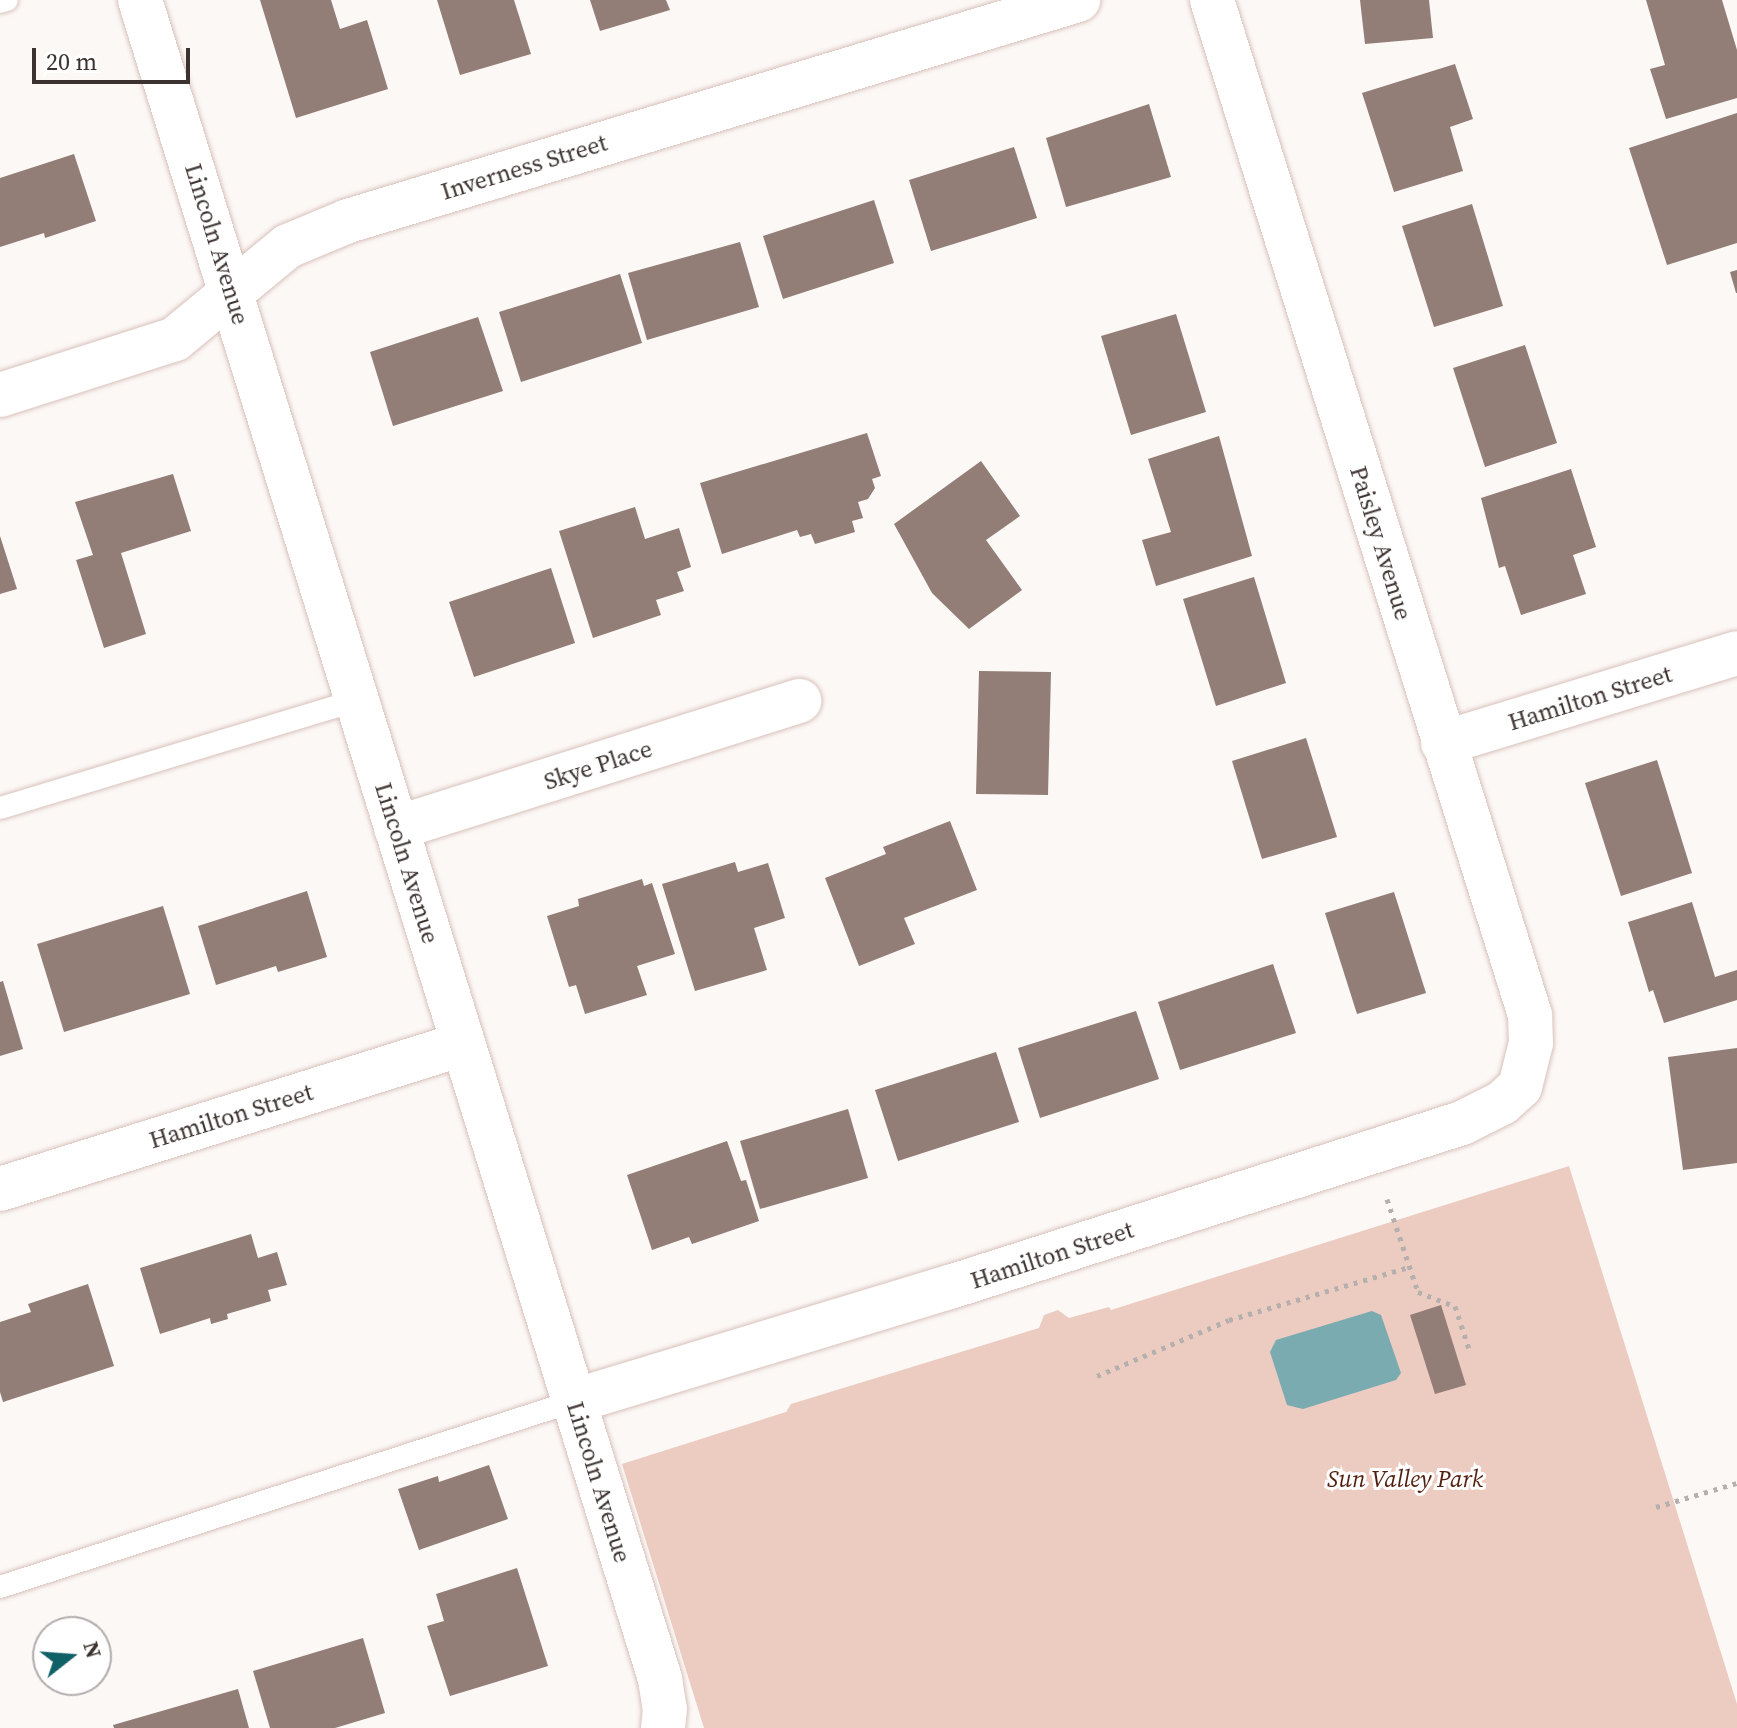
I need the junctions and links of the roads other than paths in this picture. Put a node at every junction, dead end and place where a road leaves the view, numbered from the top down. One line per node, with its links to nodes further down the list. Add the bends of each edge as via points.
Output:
1 (7, 0): 5 (lane)
2 (140, 0): 6 (street, Lincoln Avenue)
3 (1078, 0): 6 (street, Inverness Street, via 348,221 288,246)
4 (1212, 0): 11 (street, Paisley Avenue)
5 (0, 2)
6 (232, 292): 7 (street, Inverness Street, via 175,339); 9 (street, Lincoln Avenue)
7 (0, 395)
8 (1737, 653): 11 (street, Hamilton Street)
9 (357, 700): 12 (lane); 13 (street, Lincoln Avenue)
10 (800, 701): 13 (street, Skye Place)
11 (1443, 743): 15 (street, Paisley Avenue, via 1530,1015 1531,1043)
12 (0, 808)
13 (396, 828): 14 (street, Lincoln Avenue)
14 (463, 1044): 16 (street, Hamilton Street); 17 (street, Lincoln Avenue)
15 (1520, 1087): 17 (street, Hamilton Street, via 1481,1115 1371,1152)
16 (0, 1189)
17 (574, 1401): 18 (lane); 19 (street, Lincoln Avenue, via 660,1679)
18 (0, 1587)
19 (663, 1728)

